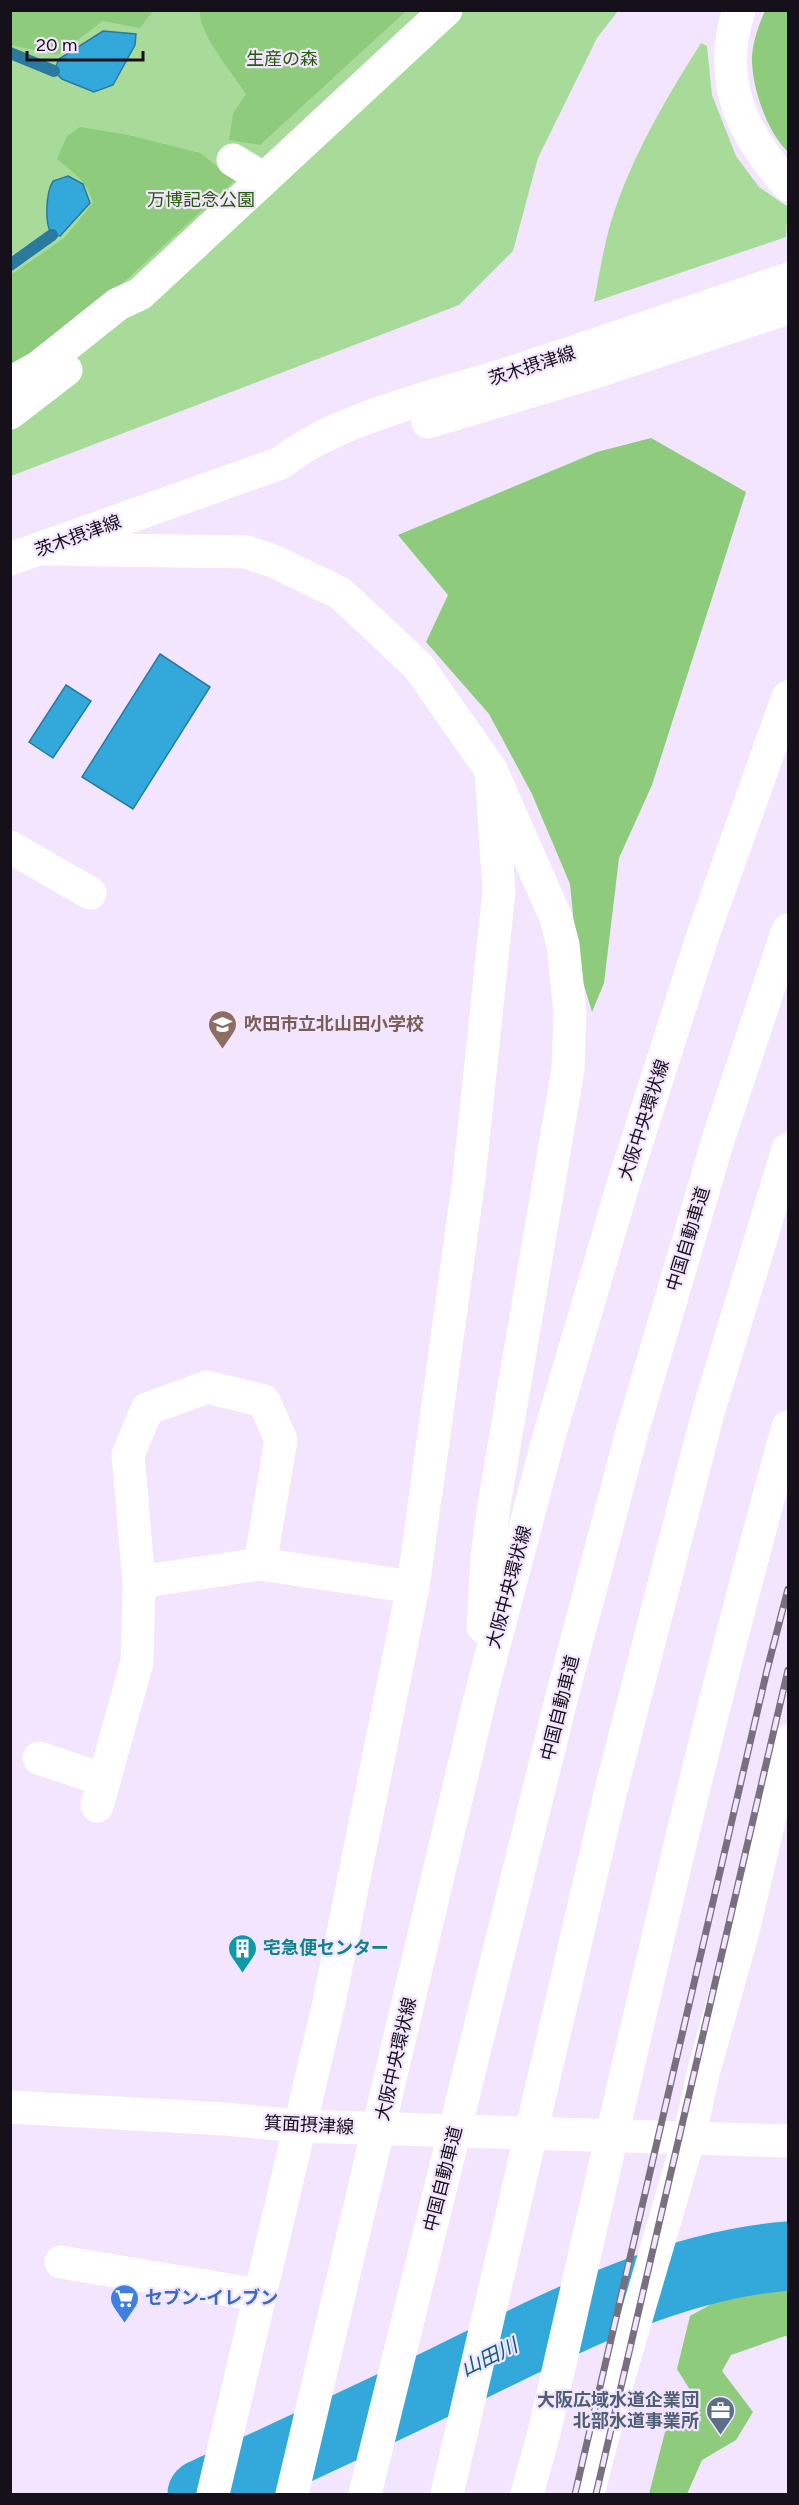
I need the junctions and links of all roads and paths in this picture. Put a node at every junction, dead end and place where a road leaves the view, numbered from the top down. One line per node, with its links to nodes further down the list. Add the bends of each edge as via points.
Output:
1 (446, 10): 4 (main road)
2 (739, 10): 5 (main road, via 730,67 735,94 749,135)
3 (232, 160): 4 (main road)
4 (264, 179): 7 (main road)
5 (789, 185)
6 (789, 279): 11 (main road, 茨木摂津線, via 369,418 300,448)
7 (140, 294): 9 (main road, via 118,304 39,367); 10 (main road, via 111,334)
8 (789, 308): 11 (main road, 茨木摂津線, via 379,437 310,463)
9 (10, 383)
10 (10, 413)
11 (281, 463): 12 (main road, 茨木摂津線)
12 (42, 549): 13 (main road, 茨木摂津線); 15 (main road, via 246,552 340,593 418,666)
13 (10, 559)
14 (789, 697): 26 (main road, 大阪中央環状線, via 704,932 624,1182 550,1433)
15 (491, 770): 24 (main road, via 499,891 469,1178); 26 (main road, via 556,918 563,945 570,1025 562,1114 489,1546)
16 (10, 847): 17 (main road)
17 (90, 893)
18 (789, 930): 39 (main road, 中国自動車道, via 718,1140 637,1412)
19 (789, 1149): 36 (main road, via 708,1413 610,1794)
20 (789, 1427): 25 (main road)
21 (789, 1492): 25 (main road)
22 (260, 1564): 23 (main road); 23 (main road, via 281,1440 264,1401 207,1387 147,1409 128,1455); 24 (main road)
23 (139, 1582): 28 (main road, via 137,1662 101,1793)
24 (413, 1587): 31 (main road)
25 (728, 1649): 40 (main road)
26 (480, 1698): 38 (main road, 大阪中央環状線)
27 (789, 1741): 29 (main road)
28 (39, 1758)
29 (784, 1777): 32 (main road)
30 (10, 2107): 31 (main road, 箕面摂津線)
31 (300, 2126): 32 (main road, 箕面摂津線); 35 (main road)
32 (689, 2138): 33 (main road, 箕面摂津線); 41 (main road)
33 (789, 2141)
34 (61, 2262): 35 (main road)
35 (259, 2295): 37 (main road)
36 (448, 2490)
37 (213, 2494)
38 (292, 2494)
39 (365, 2494)
40 (527, 2494)
41 (588, 2494)

